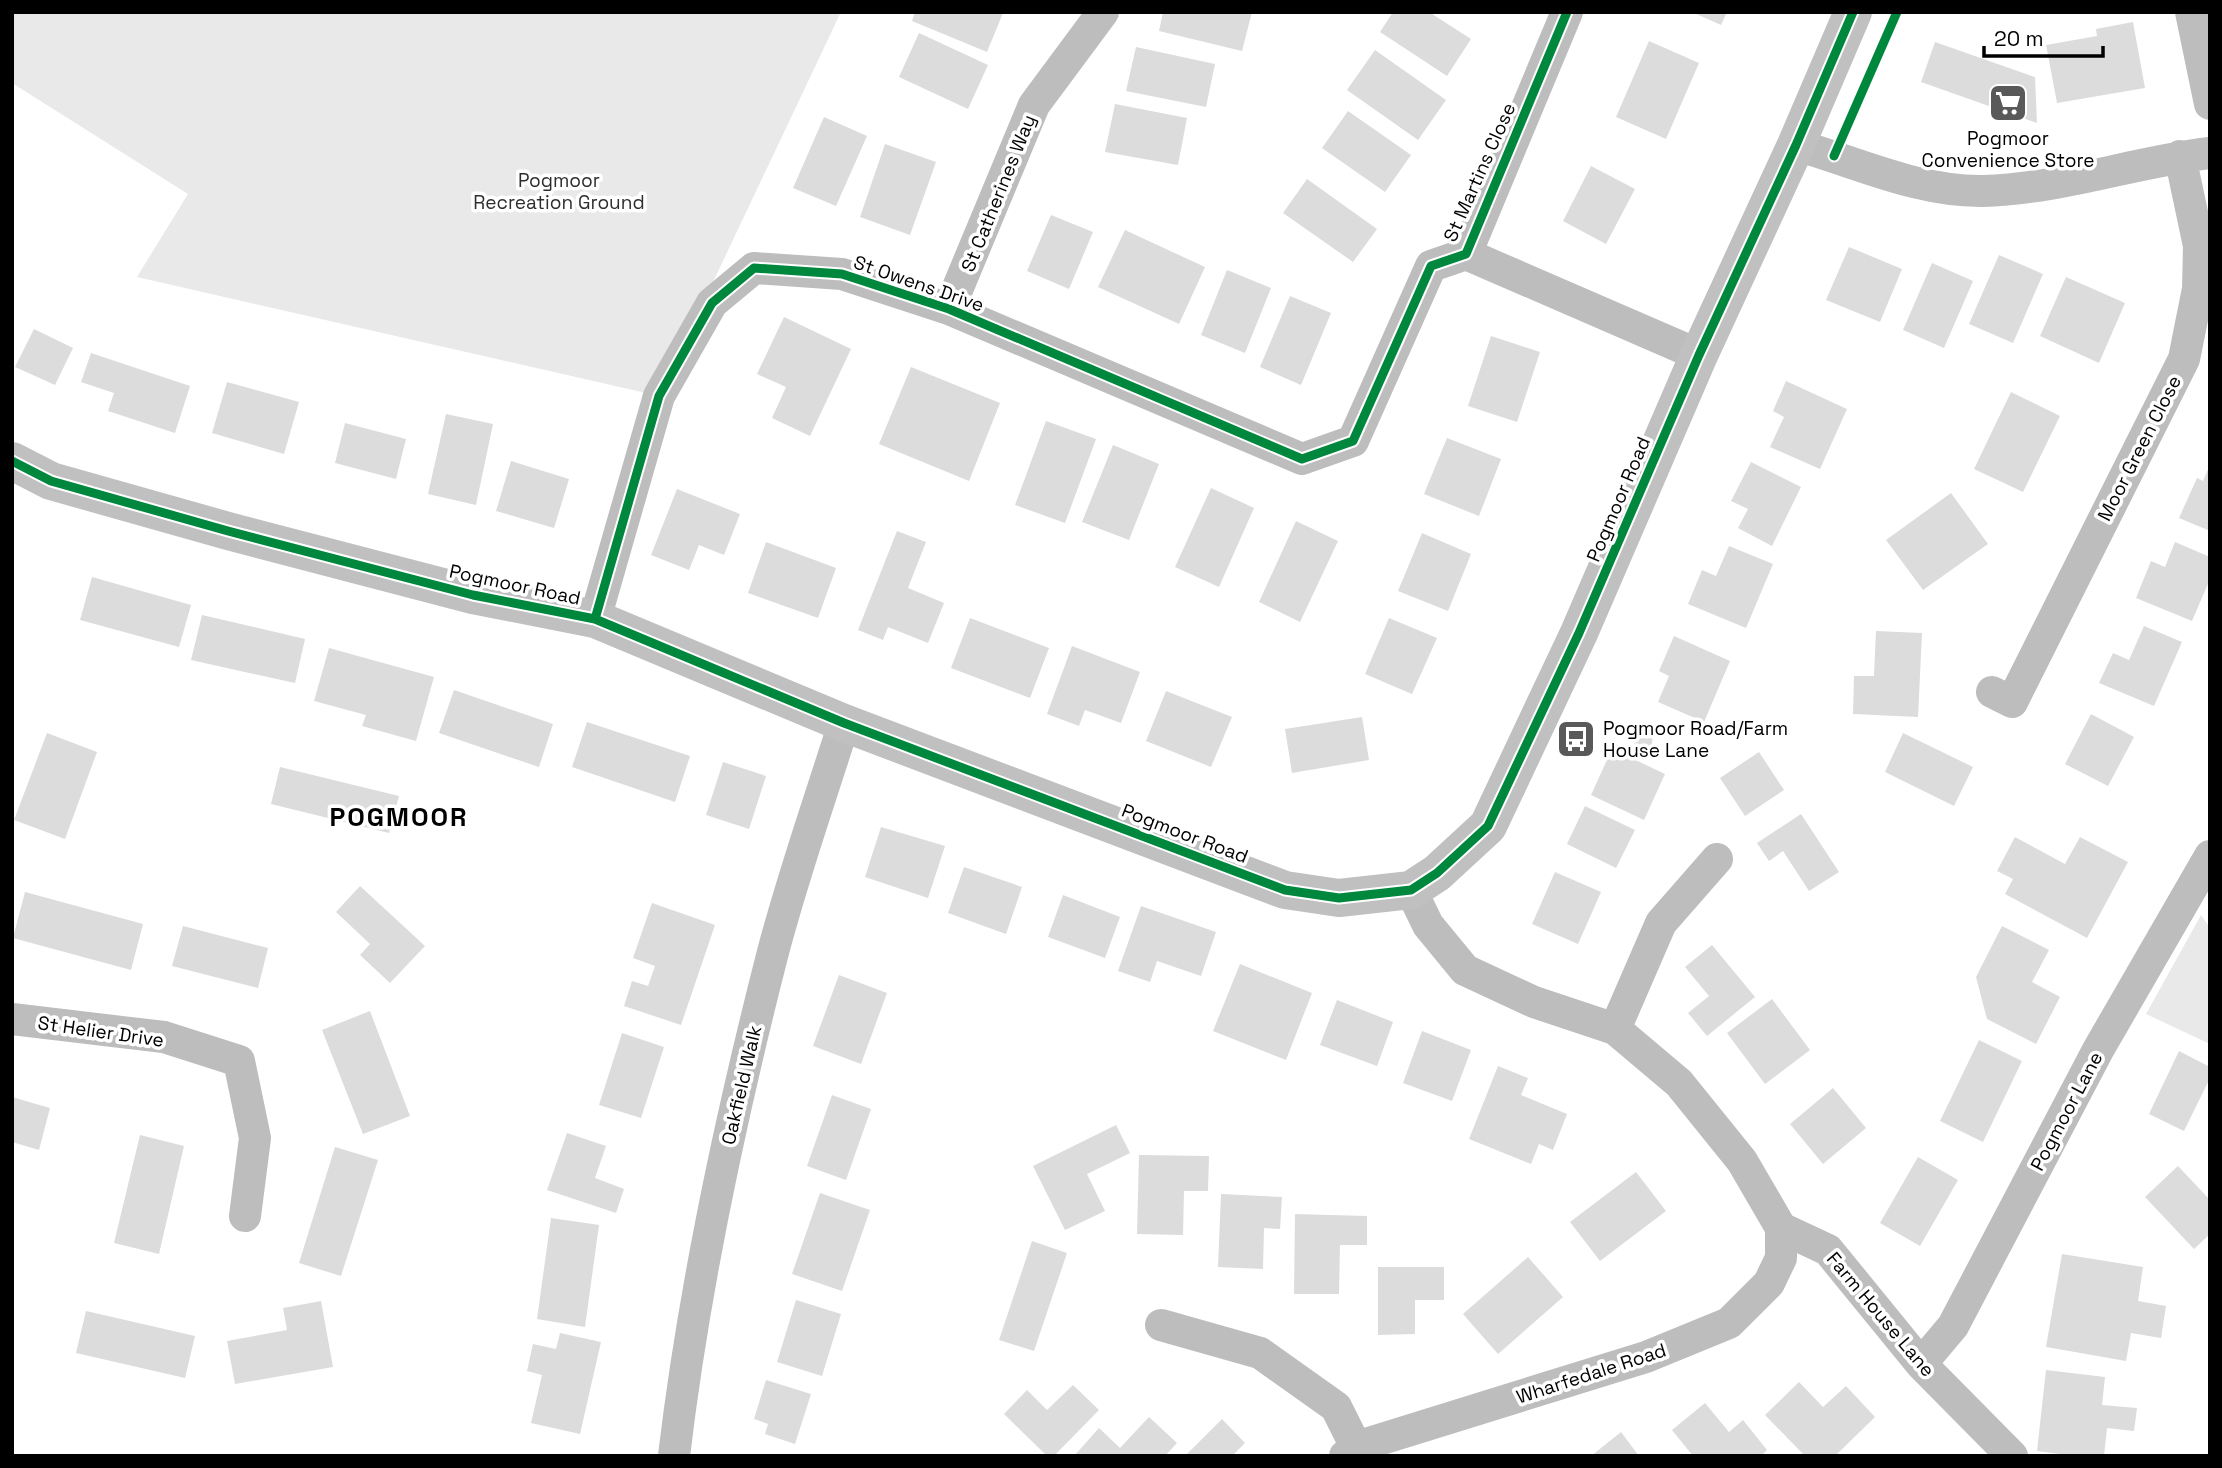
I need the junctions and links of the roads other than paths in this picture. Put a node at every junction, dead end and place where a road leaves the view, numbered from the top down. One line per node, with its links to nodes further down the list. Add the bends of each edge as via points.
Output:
1 (1103, 12): 9 (street, St Catherines Way, via 1034,105)
2 (1567, 12): 8 (street, St Martins Close)
3 (1853, 12): 6 (street, Pogmoor Road)
4 (2191, 12): 5 (street)
5 (2210, 104)
6 (1796, 145): 7 (street, via 1896,177 1982,191 2054,184); 10 (street, Pogmoor Road)
7 (2195, 155): 14 (street, Moor Green Close, via 2198,289 2184,359 2012,702)
8 (1466, 254): 10 (street, St Martins Close); 11 (street, St Martins Close, via 1431,266)
9 (949, 309): 11 (street, St Owens Drive, via 1302,458); 13 (street, St Owens Drive, via 842,274 754,268 712,303 659,396)
10 (1699, 355): 18 (street, Pogmoor Road, via 1579,633 1488,827)
11 (1353, 441)
12 (12, 461): 13 (street, Pogmoor Road, via 51,481 228,531 473,595)
13 (595, 619): 15 (street, Pogmoor Road)
14 (1992, 692)
15 (844, 723): 18 (street, Pogmoor Road, via 1285,890 1339,898); 26 (street, Oakfield Walk, via 772,954 720,1177)
16 (2210, 856): 24 (street, Pogmoor Lane, via 2098,1049 1953,1326)
17 (1717, 859): 20 (street, via 1661,923)
18 (1411, 890): 20 (street, via 1428,925 1465,970 1534,1002)
19 (12, 1019): 21 (street, St Helier Drive, via 164,1037 239,1061 255,1138)
20 (1615, 1029): 22 (street, via 1679,1083 1742,1161)
21 (245, 1216)
22 (1781, 1228): 24 (street, Farm House Lane, via 1828,1250); 25 (street, Wharfedale Road, via 1781,1258 1769,1283 1729,1323 1646,1357)
23 (1161, 1325): 25 (street, via 1260,1353 1336,1407)
24 (1921, 1364): 27 (street, Farm House Lane)
25 (1351, 1451)
26 (674, 1456)
27 (2012, 1456)

